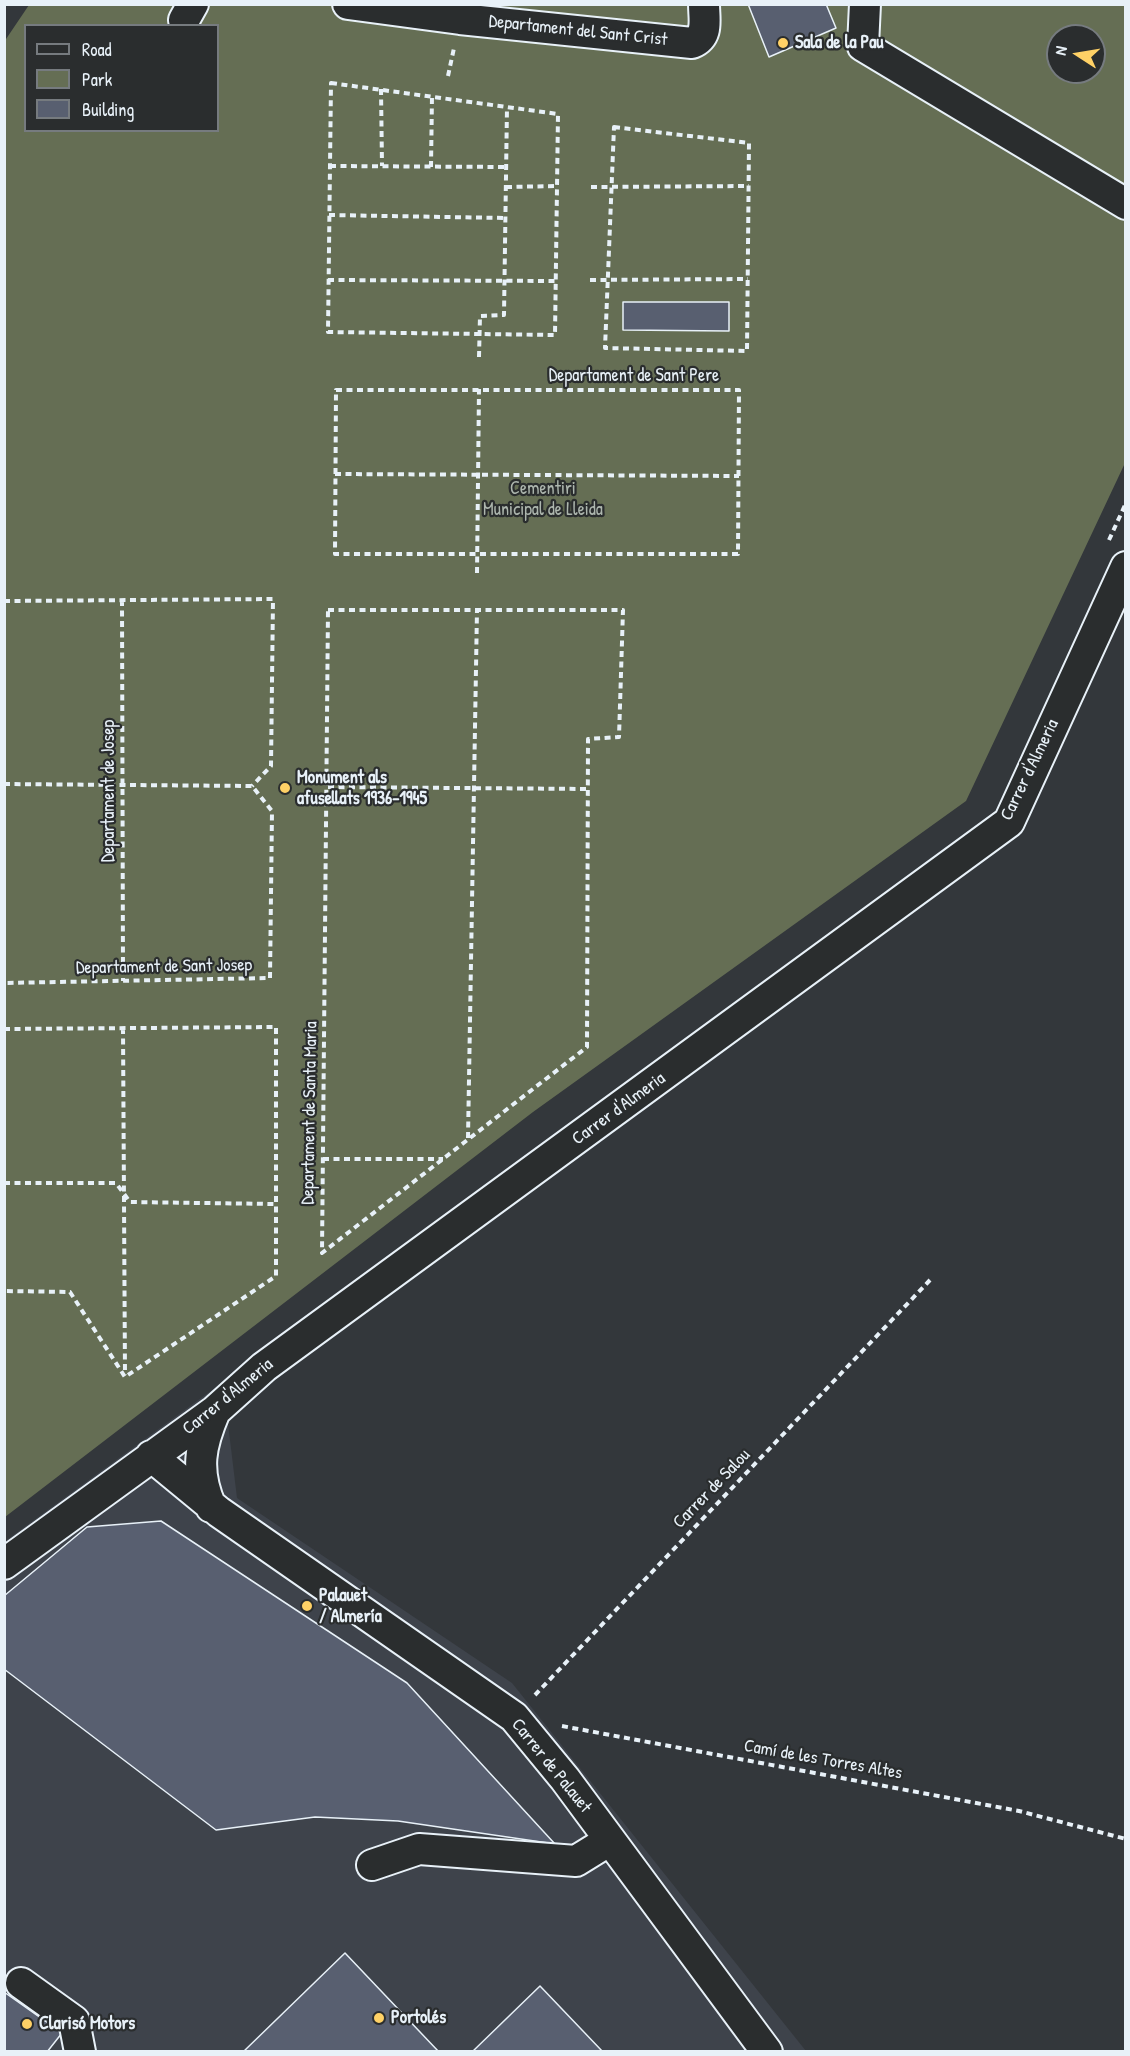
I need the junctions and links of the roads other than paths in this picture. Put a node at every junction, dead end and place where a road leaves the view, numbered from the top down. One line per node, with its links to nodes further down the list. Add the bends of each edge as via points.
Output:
1 (348, 4): 2 (street, Departament del Sant Crist, via 460,20 692,43 705,32)
2 (704, 4)
3 (865, 4): 4 (street, via 863,46)
4 (1125, 204)
5 (1116, 556): 6 (street, Carrer d'Almeria, via 1009,822 264,1368)
6 (215, 1411): 7 (street, Carrer d'Almeria); 8 (street, via 204,1437 200,1464 202,1486)
7 (151, 1456): 8 (street, Carrer de Palauet); 9 (street, Carrer d'Almeria)
8 (211, 1507): 10 (street, Carrer de Palauet, via 514,1717)
9 (4, 1564)
10 (610, 1840): 11 (street, via 576,1861 418,1849); 14 (street, Carrer de Palauet)
11 (372, 1865)
12 (21, 1983): 13 (street, via 74,2021)
13 (80, 2052)
14 (767, 2052)

